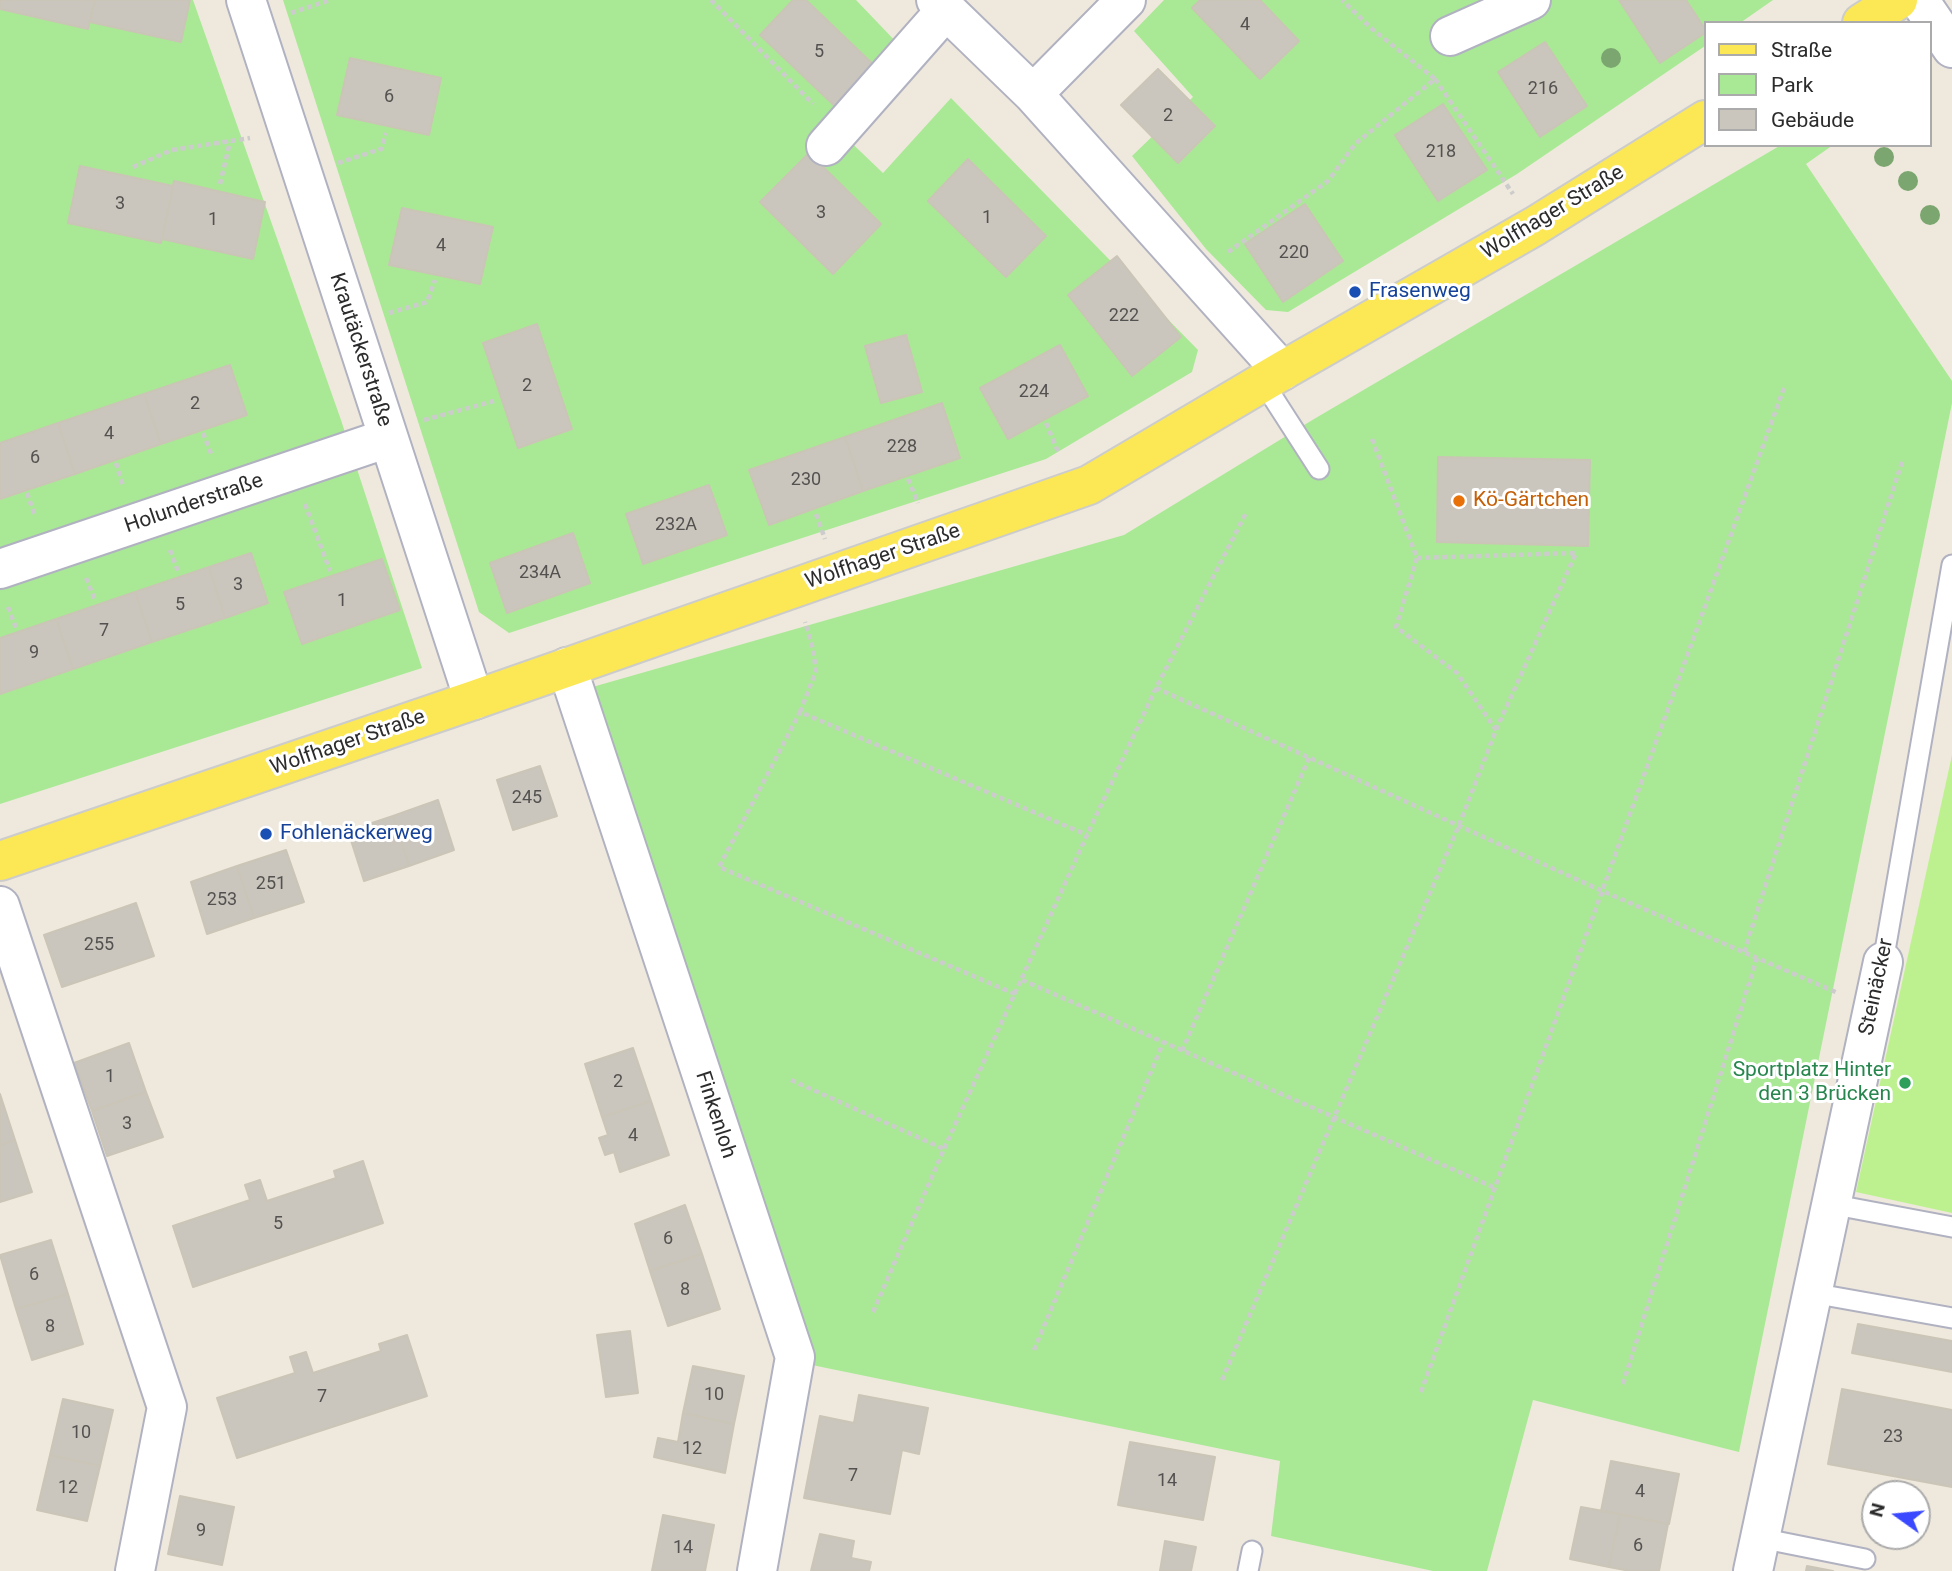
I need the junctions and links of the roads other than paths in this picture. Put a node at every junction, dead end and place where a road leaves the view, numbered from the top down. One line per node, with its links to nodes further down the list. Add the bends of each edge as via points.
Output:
1 (246, 0): 14 (street, Krautäckerstraße)
2 (1126, 0): 10 (street)
3 (1531, 0): 8 (street)
4 (1898, 0): 7 (main road)
5 (1919, 0): 9 (street)
6 (941, 5): 10 (street); 12 (street)
7 (1865, 21)
8 (1450, 36)
9 (1952, 48)
10 (1033, 94): 13 (street, via 1196,275)
11 (1703, 121): 13 (main road, Wolfhager Straße, via 1535,226)
12 (833, 139)
13 (1273, 377): 15 (lane); 18 (main road, Wolfhager Straße, via 1089,485)
14 (387, 435): 17 (street, Holunderstraße); 19 (street, Krautäckerstraße)
15 (1319, 469)
16 (1952, 565): 22 (lane, Steinäcker)
17 (0, 569)
18 (567, 667): 19 (main road, Wolfhager Straße); 31 (street, Finkenloh, via 795,1357)
19 (474, 700): 20 (main road, Wolfhager Straße)
20 (0, 861)
21 (0, 906): 30 (street, via 167,1407)
22 (1883, 962): 23 (street, Steinäcker)
23 (1830, 1204): 24 (lane); 25 (street, Steinäcker)
24 (1952, 1227)
25 (1812, 1293): 26 (lane); 28 (street, Steinäcker)
26 (1952, 1318)
27 (1252, 1550): 32 (lane)
28 (1757, 1554): 29 (lane)
29 (1866, 1559)
30 (135, 1571)
31 (757, 1571)
32 (1248, 1571)

